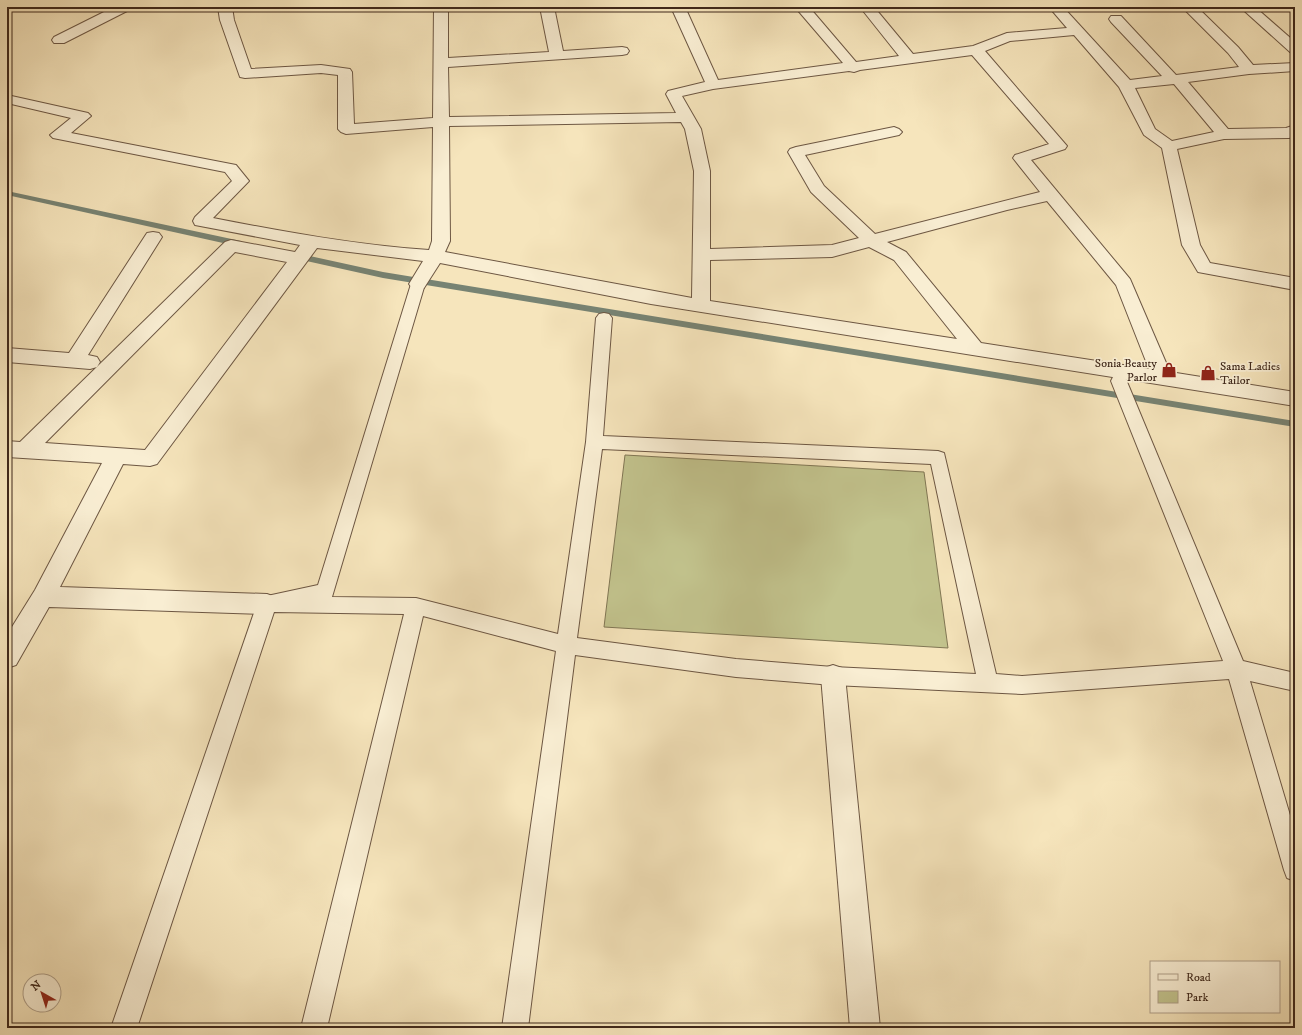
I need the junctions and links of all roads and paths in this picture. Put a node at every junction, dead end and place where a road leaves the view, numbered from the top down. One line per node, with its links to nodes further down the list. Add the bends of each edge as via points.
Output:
1 (124, 7): 13 (street)
2 (225, 7): 28 (street, via 226,20 245,74 321,69 345,72 346,129)
3 (441, 7): 19 (street)
4 (547, 7): 17 (street)
5 (678, 7): 24 (street)
6 (802, 7): 21 (street)
7 (868, 7): 18 (street)
8 (1056, 7): 12 (street)
9 (1189, 7): 22 (street, via 1233,50)
10 (1247, 7): 14 (street)
11 (1116, 20): 23 (street)
12 (1078, 31): 15 (street, via 1007,37); 25 (street)
13 (59, 40)
14 (1295, 49)
15 (976, 50): 18 (street); 33 (street, via 1059,146 1021,158)
16 (622, 51): 17 (street)
17 (557, 55): 19 (street)
18 (910, 60): 21 (street)
19 (441, 63): 28 (street)
20 (1295, 67): 22 (street)
21 (854, 68): 24 (street)
22 (1249, 70): 23 (street)
23 (1174, 80): 25 (street); 31 (street, via 1179,81)
24 (713, 85): 27 (street, via 673,94)
25 (1126, 85): 32 (street, via 1149,132)
26 (7, 99): 36 (street, via 84,116 58,135 230,168 241,181 201,221)
27 (686, 116): 28 (street); 37 (street, via 693,129 702,171)
28 (441, 122): 38 (street, via 441,241)
29 (894, 132): 35 (street, via 796,152 817,189)
30 (1293, 133): 31 (street)
31 (1224, 134): 32 (street)
32 (1170, 146): 40 (street, via 1191,246 1204,268)
33 (1051, 195): 35 (street); 47 (street, via 1124,283)
34 (153, 237): 45 (street)
35 (872, 241): 37 (street, via 832,251); 43 (street, via 900,256)
36 (305, 251): 38 (street, via 411,255); 46 (street, via 232,246); 52 (street, via 150,458)
37 (701, 256): 41 (street)
38 (431, 261): 39 (street); 41 (street)
39 (418, 284): 54 (lane, via 325,592)
40 (1295, 284)
41 (701, 304): 43 (street)
42 (604, 318): 50 (lane)
43 (974, 347): 47 (street)
44 (7, 355): 45 (street)
45 (75, 360): 46 (street)
46 (109, 365): 51 (street)
47 (1162, 377): 49 (street)
48 (1119, 381): 58 (lane)
49 (1295, 399)
50 (594, 442): 56 (lane); 61 (lane, via 938,458)
51 (16, 450): 52 (street)
52 (117, 455): 53 (street)
53 (43, 597): 54 (street); 57 (street)
54 (267, 604): 55 (lane); 63 (lane)
55 (416, 606): 56 (lane); 64 (lane)
56 (567, 645): 59 (lane, via 736,668); 65 (lane)
57 (7, 658)
58 (1236, 669): 60 (lane); 61 (lane, via 1022,685); 62 (lane)
59 (833, 676): 61 (lane); 66 (street)
60 (1295, 682)
61 (988, 683)
62 (1295, 870)
63 (124, 1028)
64 (314, 1028)
65 (515, 1028)
66 (865, 1028)

